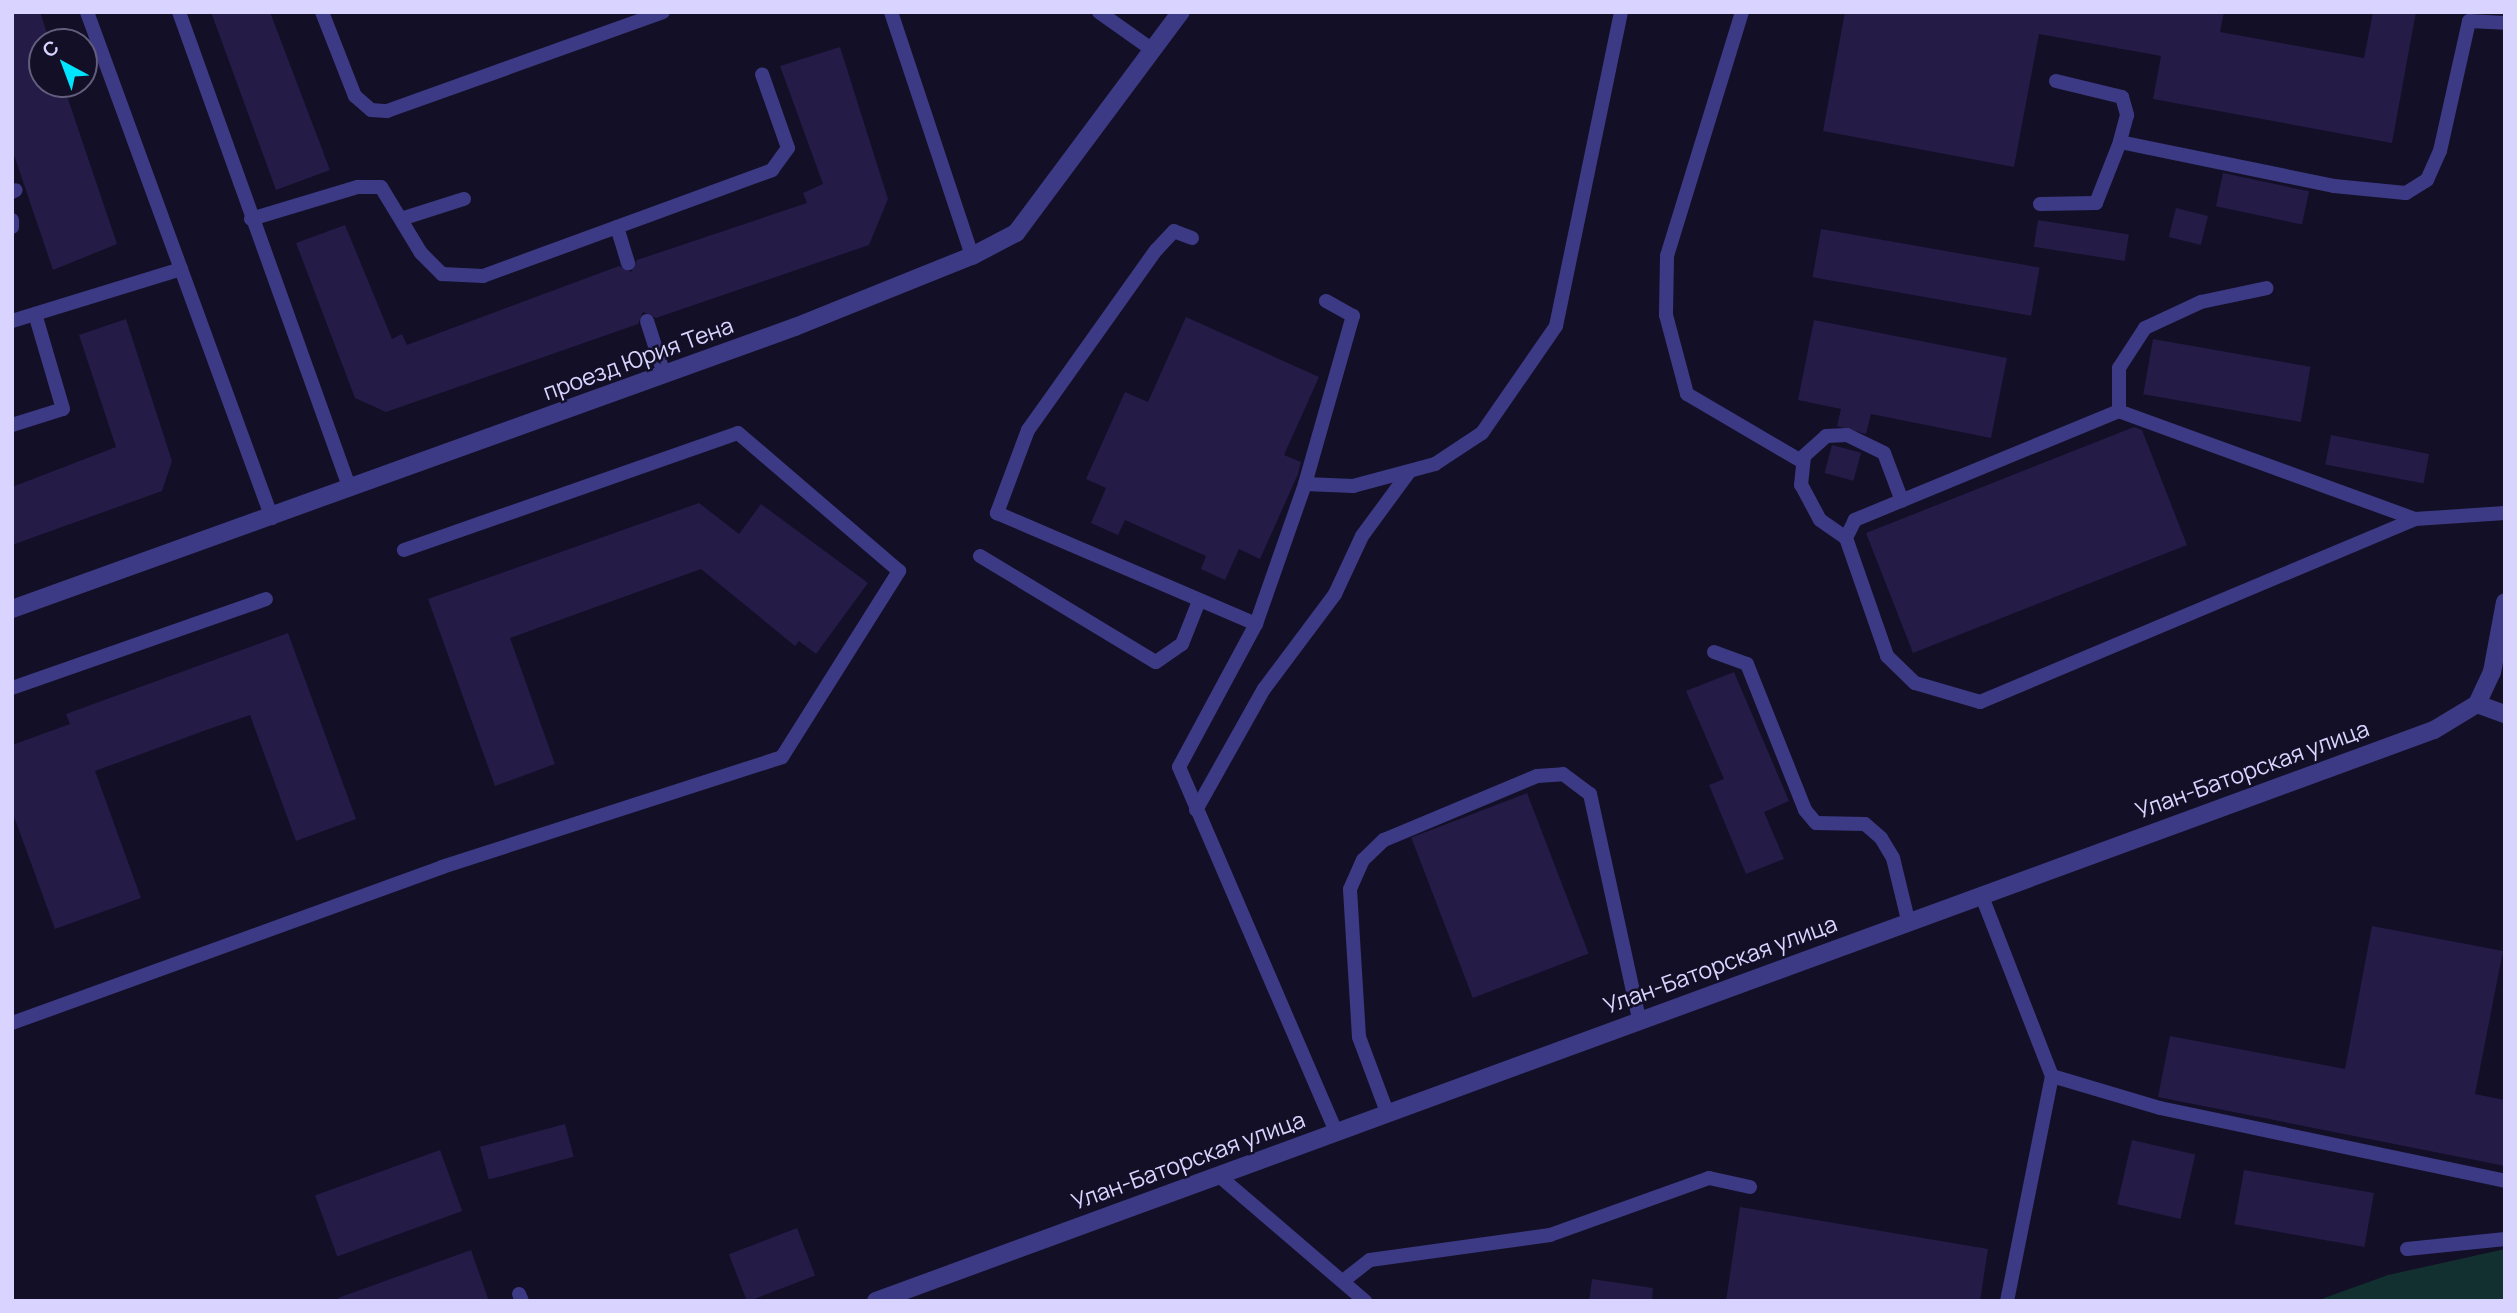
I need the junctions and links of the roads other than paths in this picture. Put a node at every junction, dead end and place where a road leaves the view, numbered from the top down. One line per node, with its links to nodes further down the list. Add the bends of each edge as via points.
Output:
1 (88, 12): 26 (lane)
2 (179, 12): 19 (lane)
3 (322, 12): 4 (lane, via 355,96 371,110 387,111)
4 (663, 12)
5 (891, 12): 24 (lane)
6 (1099, 12): 12 (lane)
7 (1181, 12): 12 (street, проезд Юрия Тена)
8 (1620, 12): 36 (lane, via 1556,326 1482,433)
9 (1742, 12): 35 (lane, via 1667,256 1666,315 1687,394)
10 (2470, 17): 11 (lane); 15 (lane, via 2440,151 2427,180 2406,193 2334,186)
11 (2505, 23)
12 (1154, 51): 24 (street, проезд Юрия Тена, via 1016,233)
13 (762, 74): 21 (lane, via 788,148 772,170)
14 (2056, 81): 15 (lane, via 2122,97 2127,115)
15 (2120, 142): 17 (lane, via 2096,203)
16 (464, 199): 18 (lane)
17 (2040, 204)
18 (404, 218): 19 (lane, via 381,187 358,187); 21 (lane, via 421,253 442,274 483,276)
19 (251, 219): 38 (lane)
20 (12, 220): 22 (lane)
21 (617, 227): 25 (lane)
22 (12, 228)
23 (1192, 238): 47 (lane, via 1174,231 1148,261 1028,430 997,513)
24 (972, 256): 32 (street, проезд Юрия Тена)
25 (628, 263)
26 (181, 269): 29 (lane); 41 (lane)
27 (2267, 288): 33 (lane, via 2201,302 2145,328 2119,368)
28 (1326, 301): 37 (lane, via 1353,316)
29 (35, 314): 30 (lane); 34 (lane, via 63,409)
30 (12, 321)
31 (647, 321): 32 (lane)
32 (664, 374): 38 (street, проезд Юрия Тена)
33 (2119, 411): 39 (lane); 42 (lane)
34 (12, 425)
35 (1803, 462): 39 (lane, via 1826,436 1847,435 1884,453); 43 (lane, via 1801,485 1820,520)
36 (1409, 472): 37 (lane, via 1353,486); 55 (lane, via 1362,536 1335,594 1265,689)
37 (1305, 484): 50 (lane)
38 (350, 489): 41 (street, проезд Юрия Тена)
39 (1902, 501): 43 (lane, via 1855,520)
40 (2505, 513): 42 (lane)
41 (272, 518): 49 (street, проезд Юрия Тена)
42 (2415, 519): 43 (lane, via 1980,702 1915,683 1887,656)
43 (1846, 538)
44 (404, 550): 59 (lane, via 738,433 899,571 782,757 442,867)
45 (979, 556): 47 (lane, via 1156,662 1182,644)
46 (266, 599): 52 (lane)
47 (1199, 601): 50 (lane)
48 (2505, 602): 53 (street, via 2492,672)
49 (12, 609)
50 (1256, 624): 55 (lane, via 1179,767)
51 (1714, 652): 57 (lane, via 1747,664 1805,810 1816,822 1865,824 1881,838 1893,858)
52 (12, 688)
53 (2477, 704): 54 (street); 56 (street, Улан-Баторская улица, via 2434,730)
54 (2505, 714)
55 (1196, 810): 62 (lane)
56 (1981, 894): 57 (street, Улан-Баторская улица); 60 (lane)
57 (1908, 920): 58 (street, Улан-Баторская улица)
58 (1639, 1020): 61 (street, Улан-Баторская улица); 61 (lane, via 1590,794 1563,774 1537,776 1384,840 1363,860 1350,889 1359,1037)
59 (12, 1023)
60 (2052, 1076): 64 (lane, via 2160,1108); 72 (lane)
61 (1387, 1112): 62 (street, Улан-Баторская улица)
62 (1336, 1131): 63 (street, Улан-Баторская улица)
63 (1218, 1175): 68 (lane); 69 (street, Улан-Баторская улица)
64 (2505, 1181)
65 (1750, 1187): 68 (lane, via 1709,1178 1550,1235 1370,1259)
66 (2505, 1239): 67 (lane)
67 (2407, 1250)
68 (1343, 1281): 71 (lane)
69 (911, 1294): 70 (street, Улан-Баторская улица)
70 (876, 1301)
71 (1366, 1301)
72 (2007, 1301)

